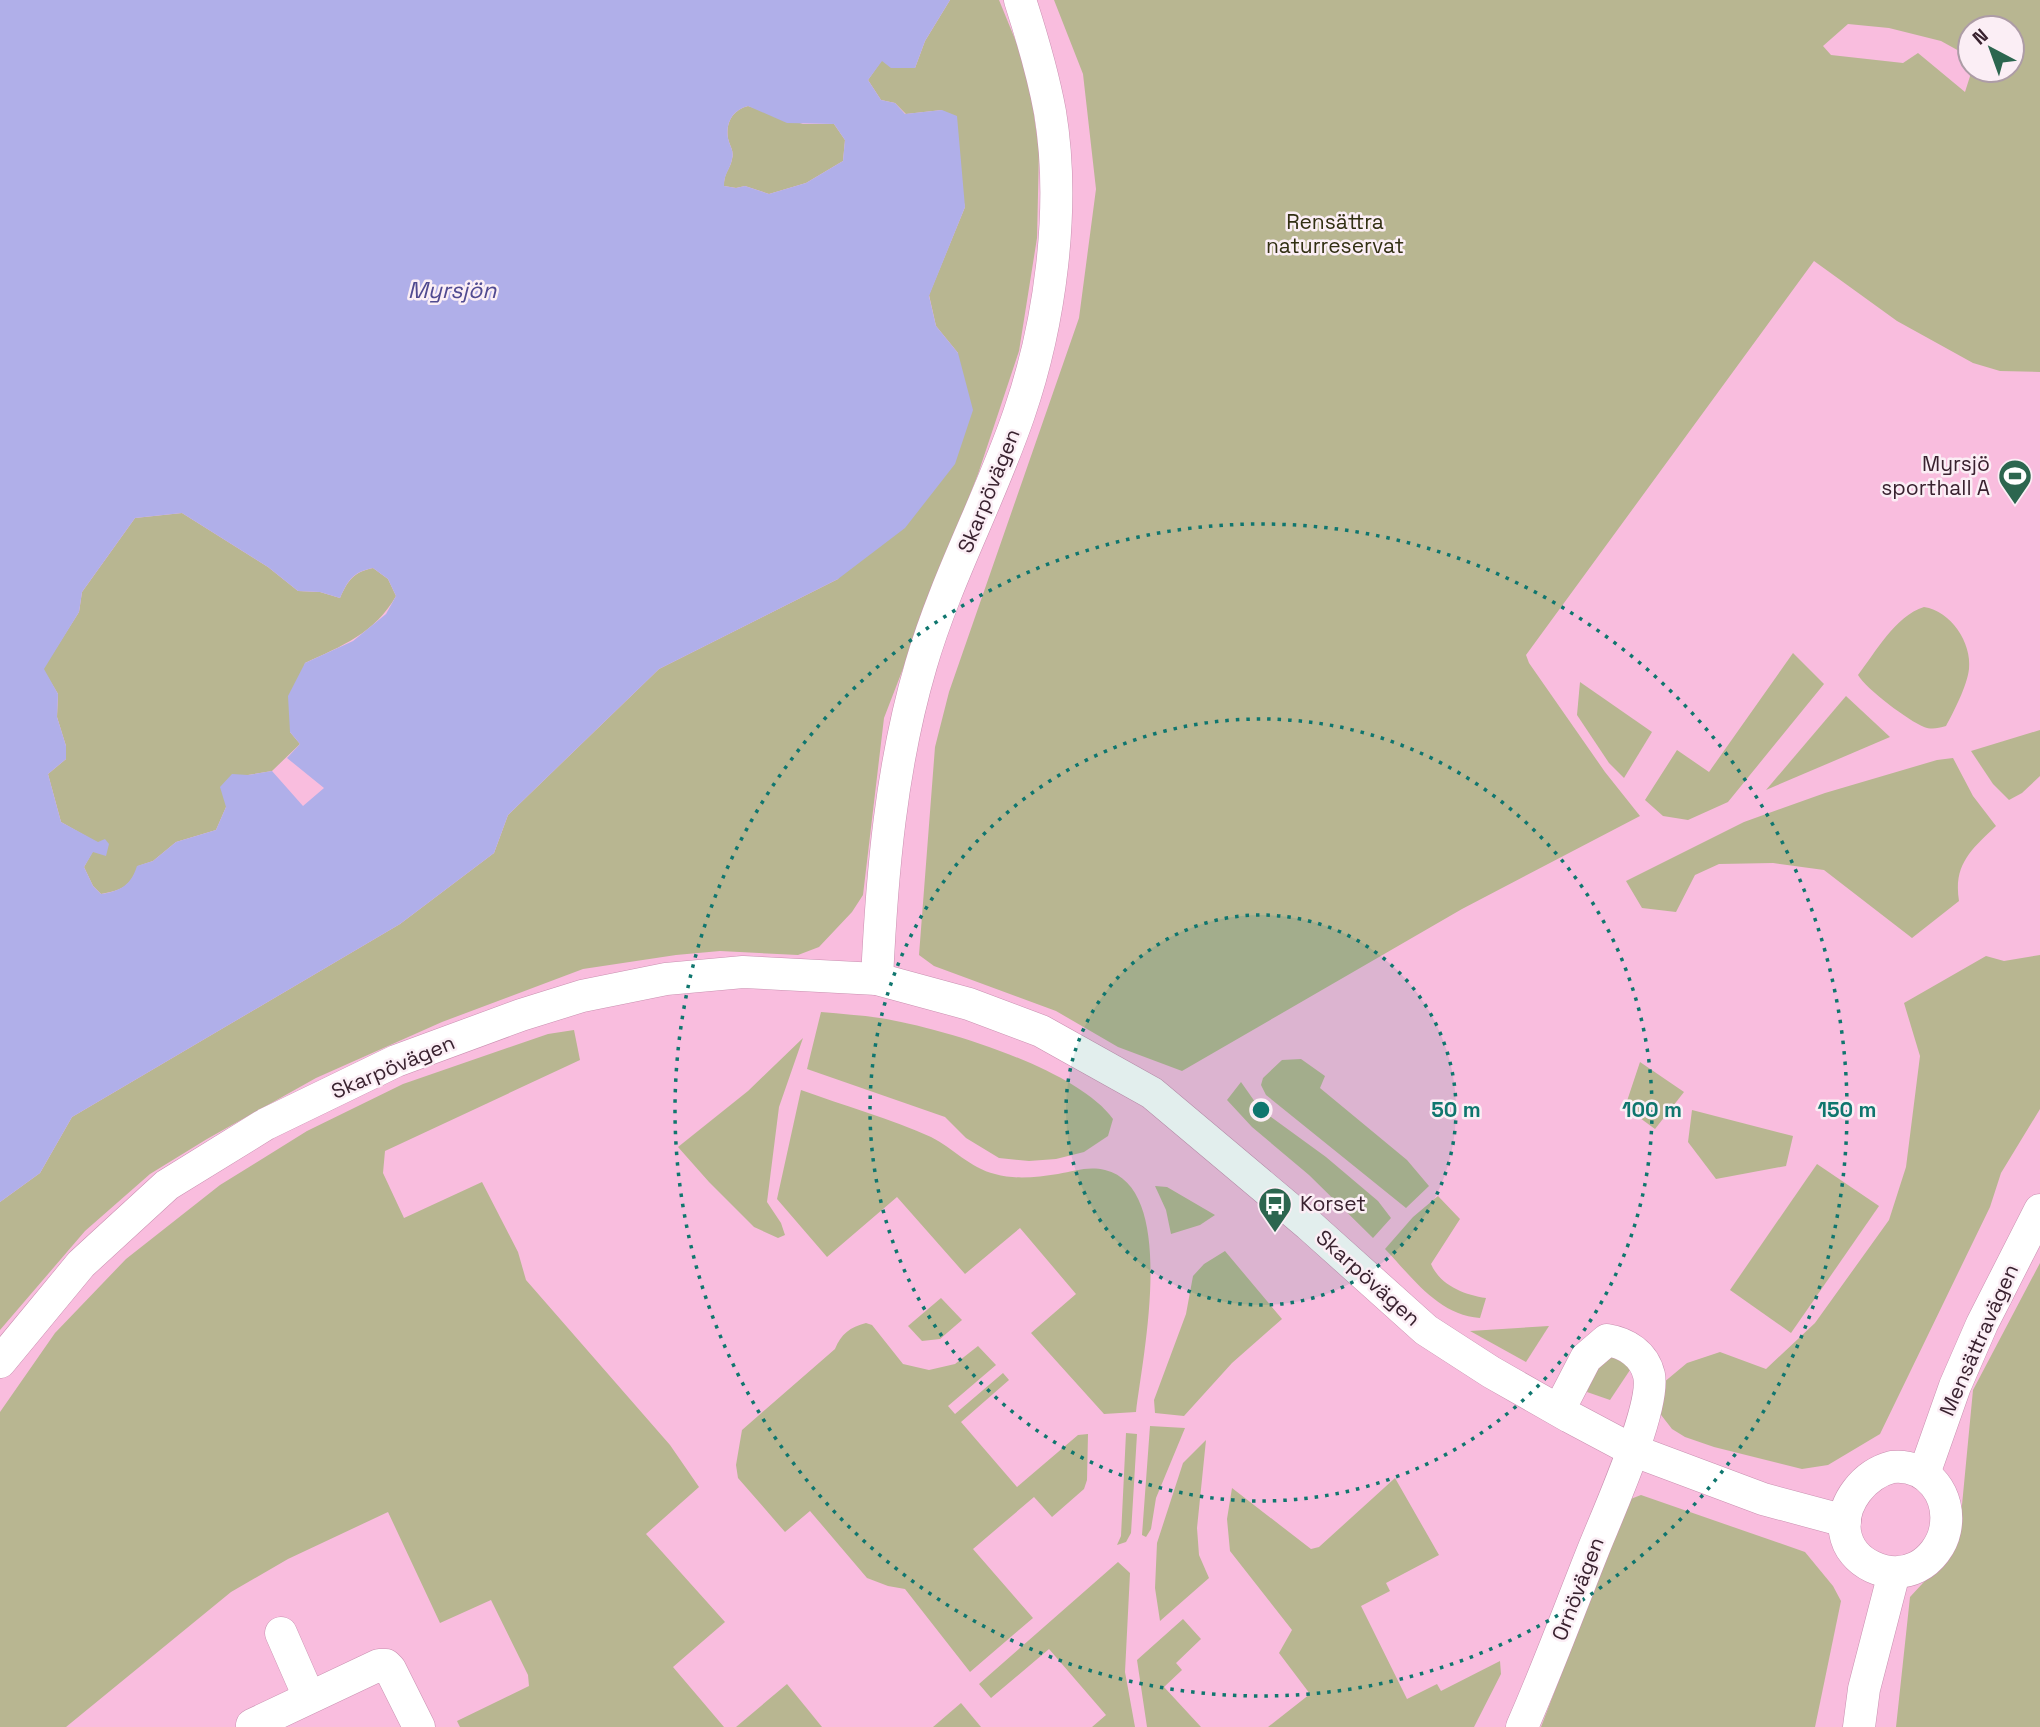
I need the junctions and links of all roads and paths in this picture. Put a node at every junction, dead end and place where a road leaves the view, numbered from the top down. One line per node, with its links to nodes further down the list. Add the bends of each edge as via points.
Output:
1 (1020, 0): 2 (street, Skarpövägen, via 1050,114 1056,172 1053,260 1039,350 1019,416 945,598 907,715 883,868)
2 (877, 979): 4 (street, Skarpövägen, via 743,972 666,979 521,1015 396,1062 266,1124 167,1185 80,1264); 5 (street, Skarpövägen, via 969,1003 1041,1031 1152,1093 1426,1330)
3 (2040, 1210): 7 (street, Mensättravägen, via 1982,1324)
4 (0, 1362)
5 (1559, 1410): 6 (street, Skarpövägen); 6 (street, Ornövägen, via 1597,1346 1606,1340 1631,1348 1643,1360 1650,1391)
6 (1632, 1450): 8 (street, Skarpövägen, via 1763,1499); 14 (street, Ornövägen)
7 (1924, 1474): 8 (street, via 1898,1466 1877,1473 1855,1493); 9 (street, via 1944,1498 1944,1537 1924,1563)
8 (1845, 1521): 9 (street, via 1855,1552 1875,1568)
9 (1894, 1573): 15 (street, via 1864,1689)
10 (281, 1633): 11 (street)
11 (309, 1697): 12 (street); 13 (street, via 386,1665)
12 (253, 1727)
13 (419, 1727)
14 (1522, 1727)
15 (1859, 1727)

